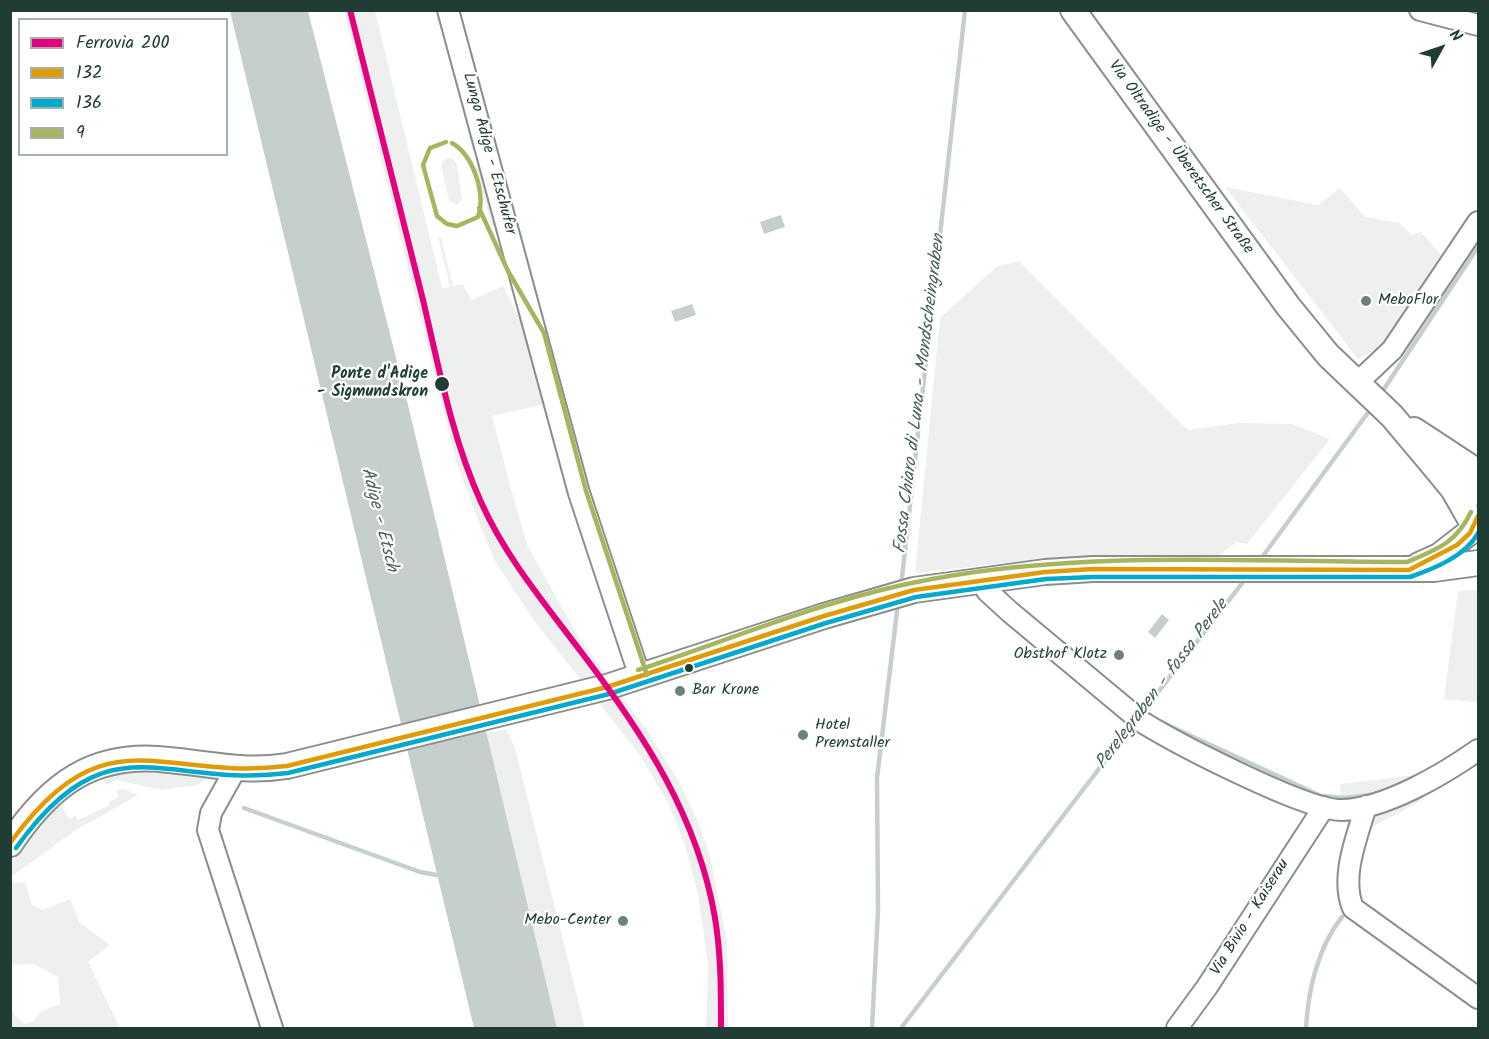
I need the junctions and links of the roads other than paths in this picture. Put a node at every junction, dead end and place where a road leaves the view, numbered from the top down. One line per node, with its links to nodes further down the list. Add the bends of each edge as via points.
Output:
1 (448, 10): 14 (street, Lungo Adige - Etschufer, via 579,493)
2 (1073, 10): 6 (main road, Via Oltradige - Überetscher Straße, via 1288,306)
3 (1420, 10): 4 (street)
4 (1479, 25)
5 (1479, 222): 6 (street, via 1392,350)
6 (1382, 406): 7 (main road); 8 (main road, via 1455,467); 9 (main road, via 1454,489)
7 (1479, 472)
8 (1479, 493)
9 (1474, 524): 10 (main road, via 1471,546); 12 (main road, via 1439,556)
10 (1479, 557)
11 (1479, 563): 12 (main road)
12 (1409, 570): 13 (main road, via 1093,569)
13 (984, 580): 14 (main road, via 887,596); 18 (street, via 987,591 1010,612 1165,737 1291,796)
14 (640, 677): 16 (main road, via 287,766)
15 (1479, 750): 17 (street, via 1444,774)
16 (236, 770): 19 (main road, via 150,758 127,759 94,768 49,795); 21 (street, via 211,813 208,830)
17 (1366, 806): 18 (street, via 1342,810); 20 (street, via 1348,876 1353,908)
18 (1324, 807): 22 (street, Via Bivio - Kaiserau)
19 (10, 844)
20 (1479, 998)
21 (272, 1029)
22 (1177, 1029)

